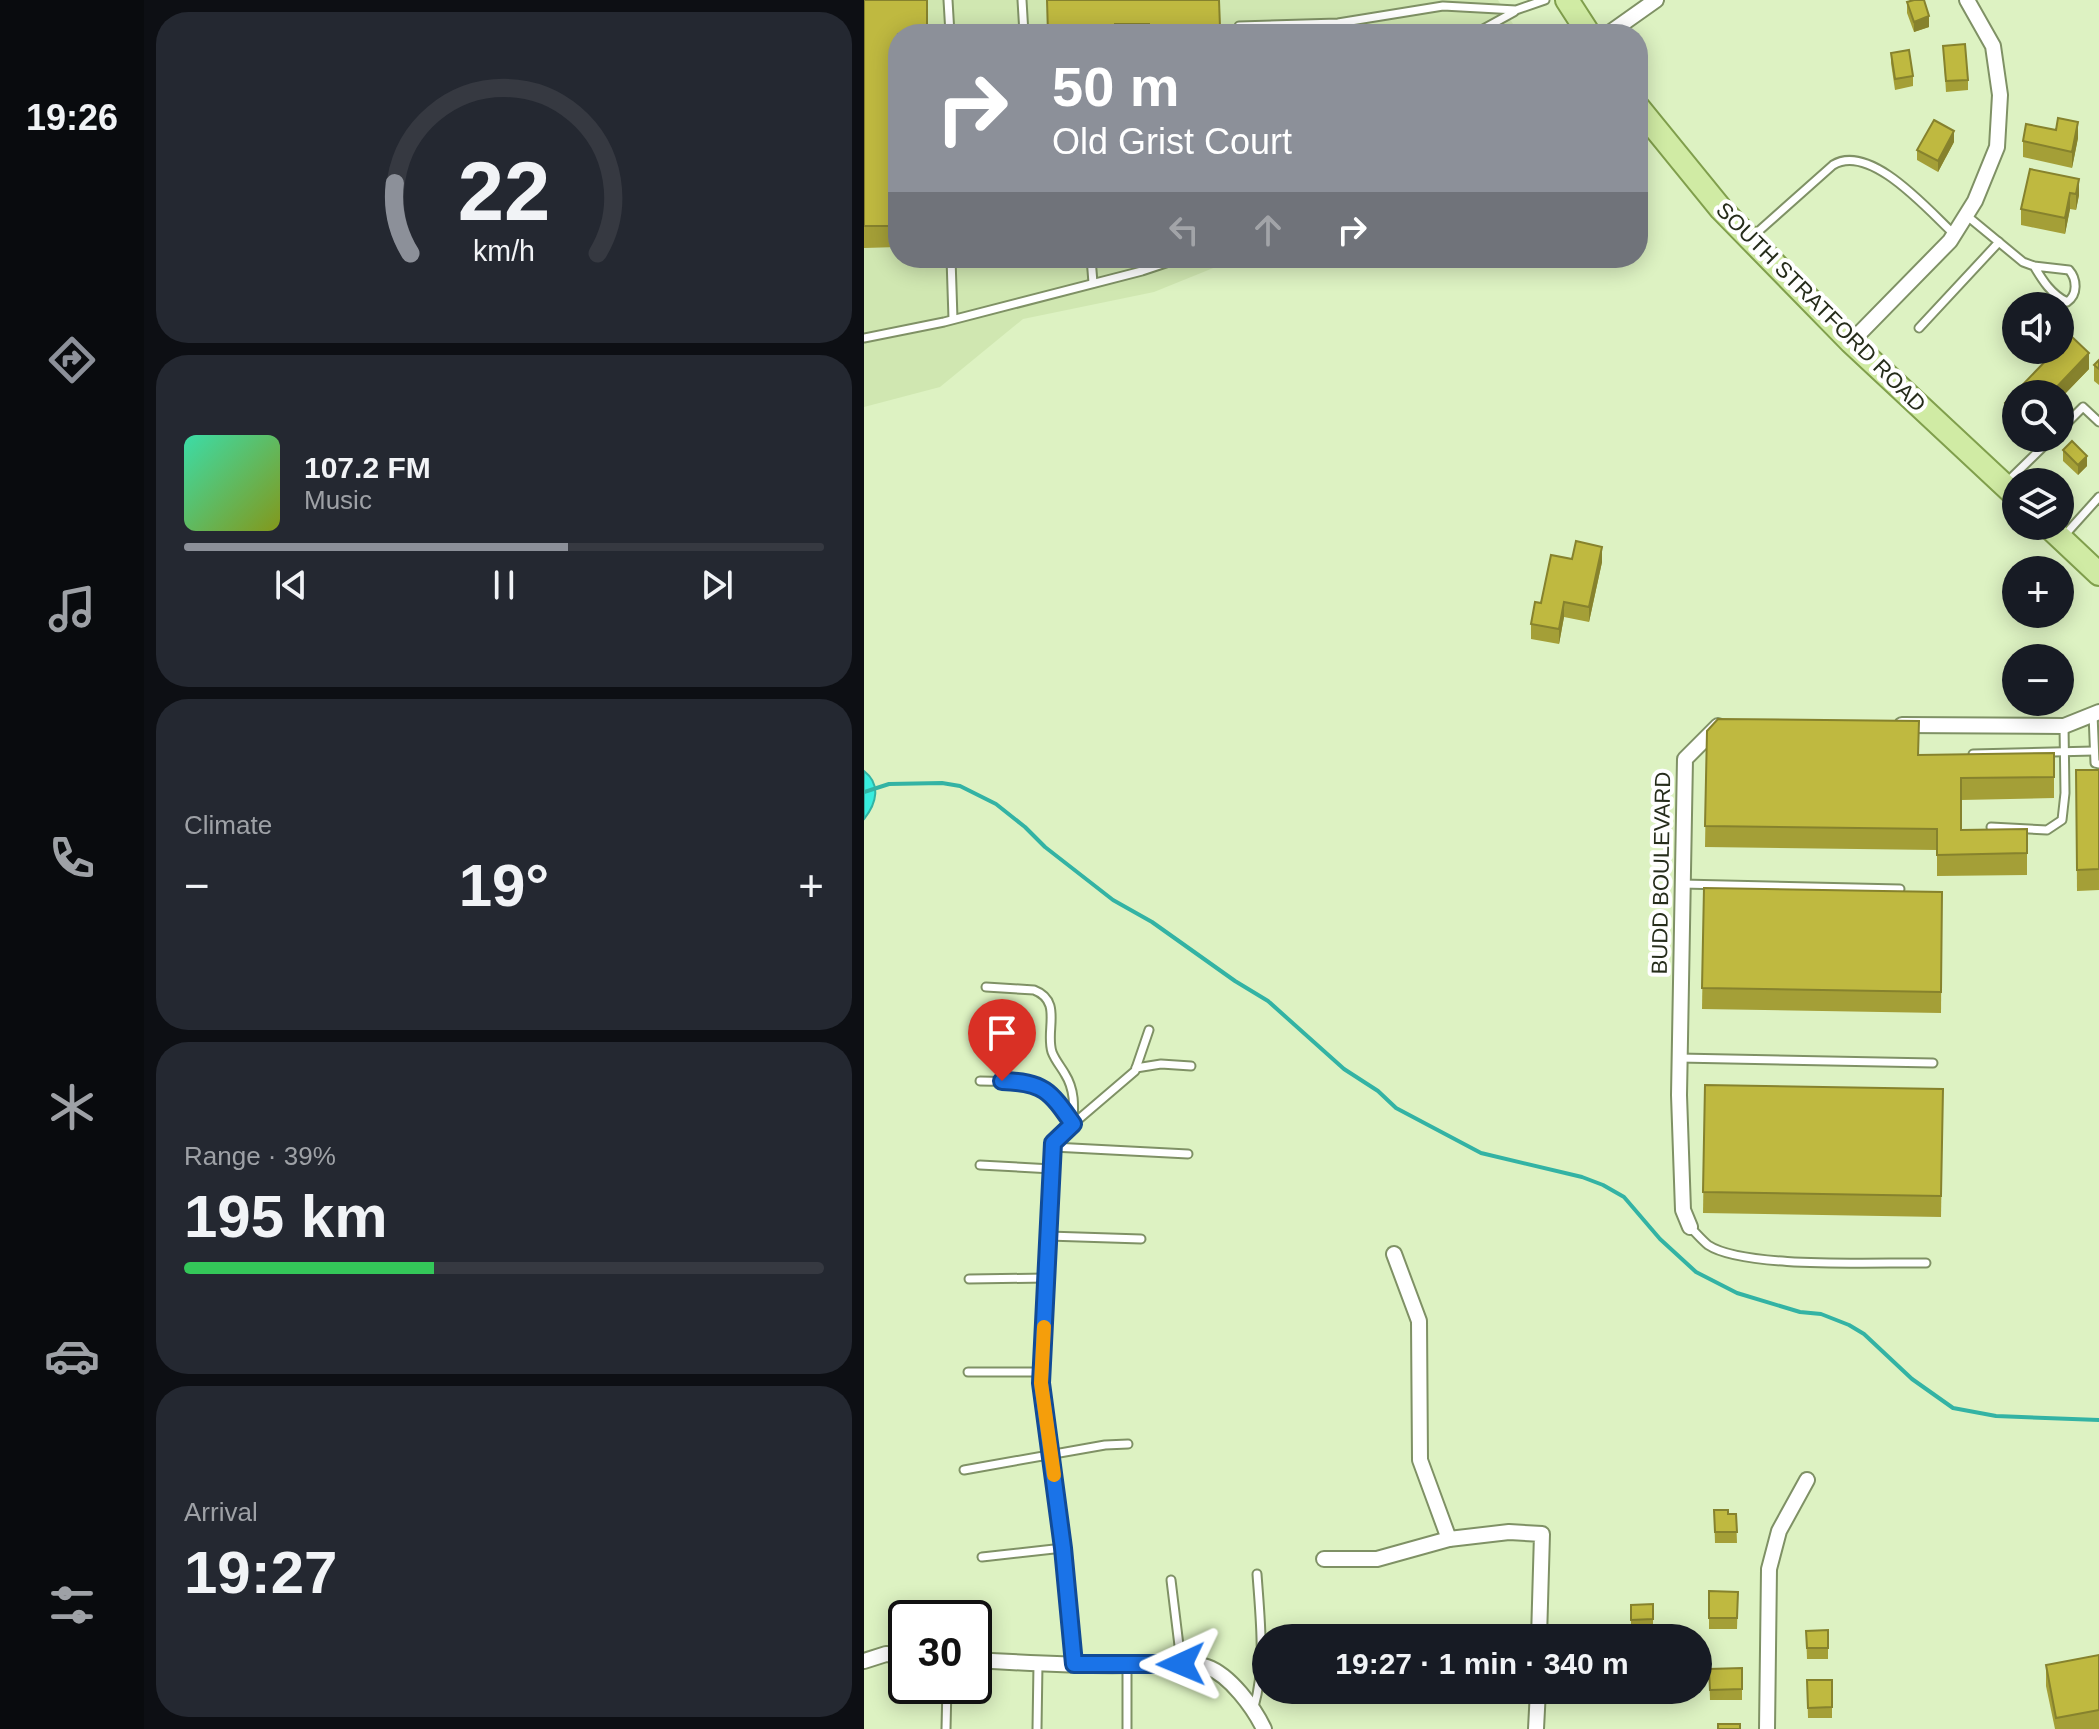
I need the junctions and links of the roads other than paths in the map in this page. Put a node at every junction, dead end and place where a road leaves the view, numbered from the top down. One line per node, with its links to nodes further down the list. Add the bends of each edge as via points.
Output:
1 (948, 0): 8 (lane)
2 (1022, 0): 9 (lane)
3 (1545, 0): 7 (lane)
4 (1567, 0): 12 (main road)
5 (1656, 0): 13 (street)
6 (1967, 0): 15 (street, via 1993,46 2000,95 1997,147)
7 (1516, 10): 10 (lane, via 1443,6); 11 (lane)
8 (949, 24)
9 (1023, 24)
10 (1305, 24)
11 (1492, 24)
12 (1583, 24)
13 (1622, 24)
14 (1648, 119): 17 (main road, SOUTH STRATFORD ROAD)
15 (1966, 215): 16 (street); 18 (lane)
16 (1954, 234): 17 (lane, via 1886,172 1842,159); 27 (street)
17 (1750, 239): 27 (main road, SOUTH STRATFORD ROAD)
18 (1999, 242): 19 (lane); 25 (lane)
19 (2034, 266): 19 (lane, via 2069,270 2074,275 2072,298 2059,298)
20 (951, 268): 24 (lane)
21 (1092, 268): 23 (lane)
22 (1151, 268): 23 (lane)
23 (1093, 283): 24 (lane)
24 (953, 319): 26 (lane)
25 (1919, 328)
26 (864, 338)
27 (1851, 342): 32 (main road, SOUTH STRATFORD ROAD)
28 (2074, 416): 29 (lane, via 2083,407)
29 (2099, 422)
30 (2041, 452): 31 (lane)
31 (2028, 468)
32 (2002, 483)
33 (2099, 497): 34 (lane)
34 (2074, 517)
35 (2063, 540): 36 (main road)
36 (2099, 574)
37 (2096, 713): 40 (street); 42 (lane)
38 (1735, 725): 46 (street, BUDD BOULEVARD, via 1719,725 1685,759)
39 (1892, 725): 40 (street)
40 (2064, 726): 41 (lane)
41 (2066, 751): 42 (lane); 43 (lane); 45 (lane, via 2062,820 2047,830)
42 (2094, 751): 44 (lane)
43 (1968, 754)
44 (2099, 764)
45 (1991, 827)
46 (1682, 884): 47 (lane); 50 (street, BUDD BOULEVARD)
47 (1900, 889)
48 (986, 987): 55 (lane, via 1034,990 1049,1002 1052,1053 1072,1086)
49 (1149, 1030): 53 (lane)
50 (1679, 1058): 51 (lane); 60 (street, BUDD BOULEVARD, via 1683,1210)
51 (1933, 1063)
52 (1191, 1066): 53 (lane)
53 (1136, 1068): 55 (lane)
54 (980, 1081): 55 (lane, via 1034,1084 1055,1097)
55 (1073, 1124): 56 (street)
56 (1053, 1147): 57 (lane); 59 (street)
57 (1188, 1154)
58 (980, 1165): 59 (lane)
59 (1052, 1169): 61 (street)
60 (1690, 1227): 64 (lane, via 1708,1245 1756,1259)
61 (1048, 1236): 62 (lane); 65 (street)
62 (1141, 1239)
63 (1394, 1254): 73 (street, via 1419,1321 1420,1460)
64 (1926, 1263)
65 (1047, 1278): 66 (lane); 68 (street)
66 (969, 1279)
67 (968, 1372): 68 (lane)
68 (1042, 1372): 70 (street)
69 (1128, 1444): 70 (lane)
70 (1052, 1456): 71 (lane); 74 (street)
71 (964, 1470)
72 (1807, 1480): 95 (street, via 1779,1531 1769,1569)
73 (1449, 1539): 76 (street, via 1377,1559); 79 (street, via 1542,1534)
74 (1063, 1548): 75 (lane); 84 (street)
75 (982, 1557)
76 (1324, 1559)
77 (1257, 1574): 89 (lane, via 1259,1689)
78 (1171, 1580): 85 (lane)
79 (1539, 1624)
80 (888, 1654): 81 (street)
81 (864, 1661)
82 (992, 1661): 83 (street)
83 (1038, 1664): 84 (street); 91 (lane)
84 (1074, 1664): 86 (street)
85 (1181, 1664): 86 (street); 89 (street, via 1208,1667)
86 (1127, 1665): 92 (lane)
87 (947, 1704): 90 (lane)
88 (1537, 1704): 94 (street)
89 (1254, 1708): 93 (street)
90 (946, 1729)
91 (1037, 1729)
92 (1127, 1729)
93 (1264, 1729)
94 (1536, 1729)
95 (1767, 1729)

